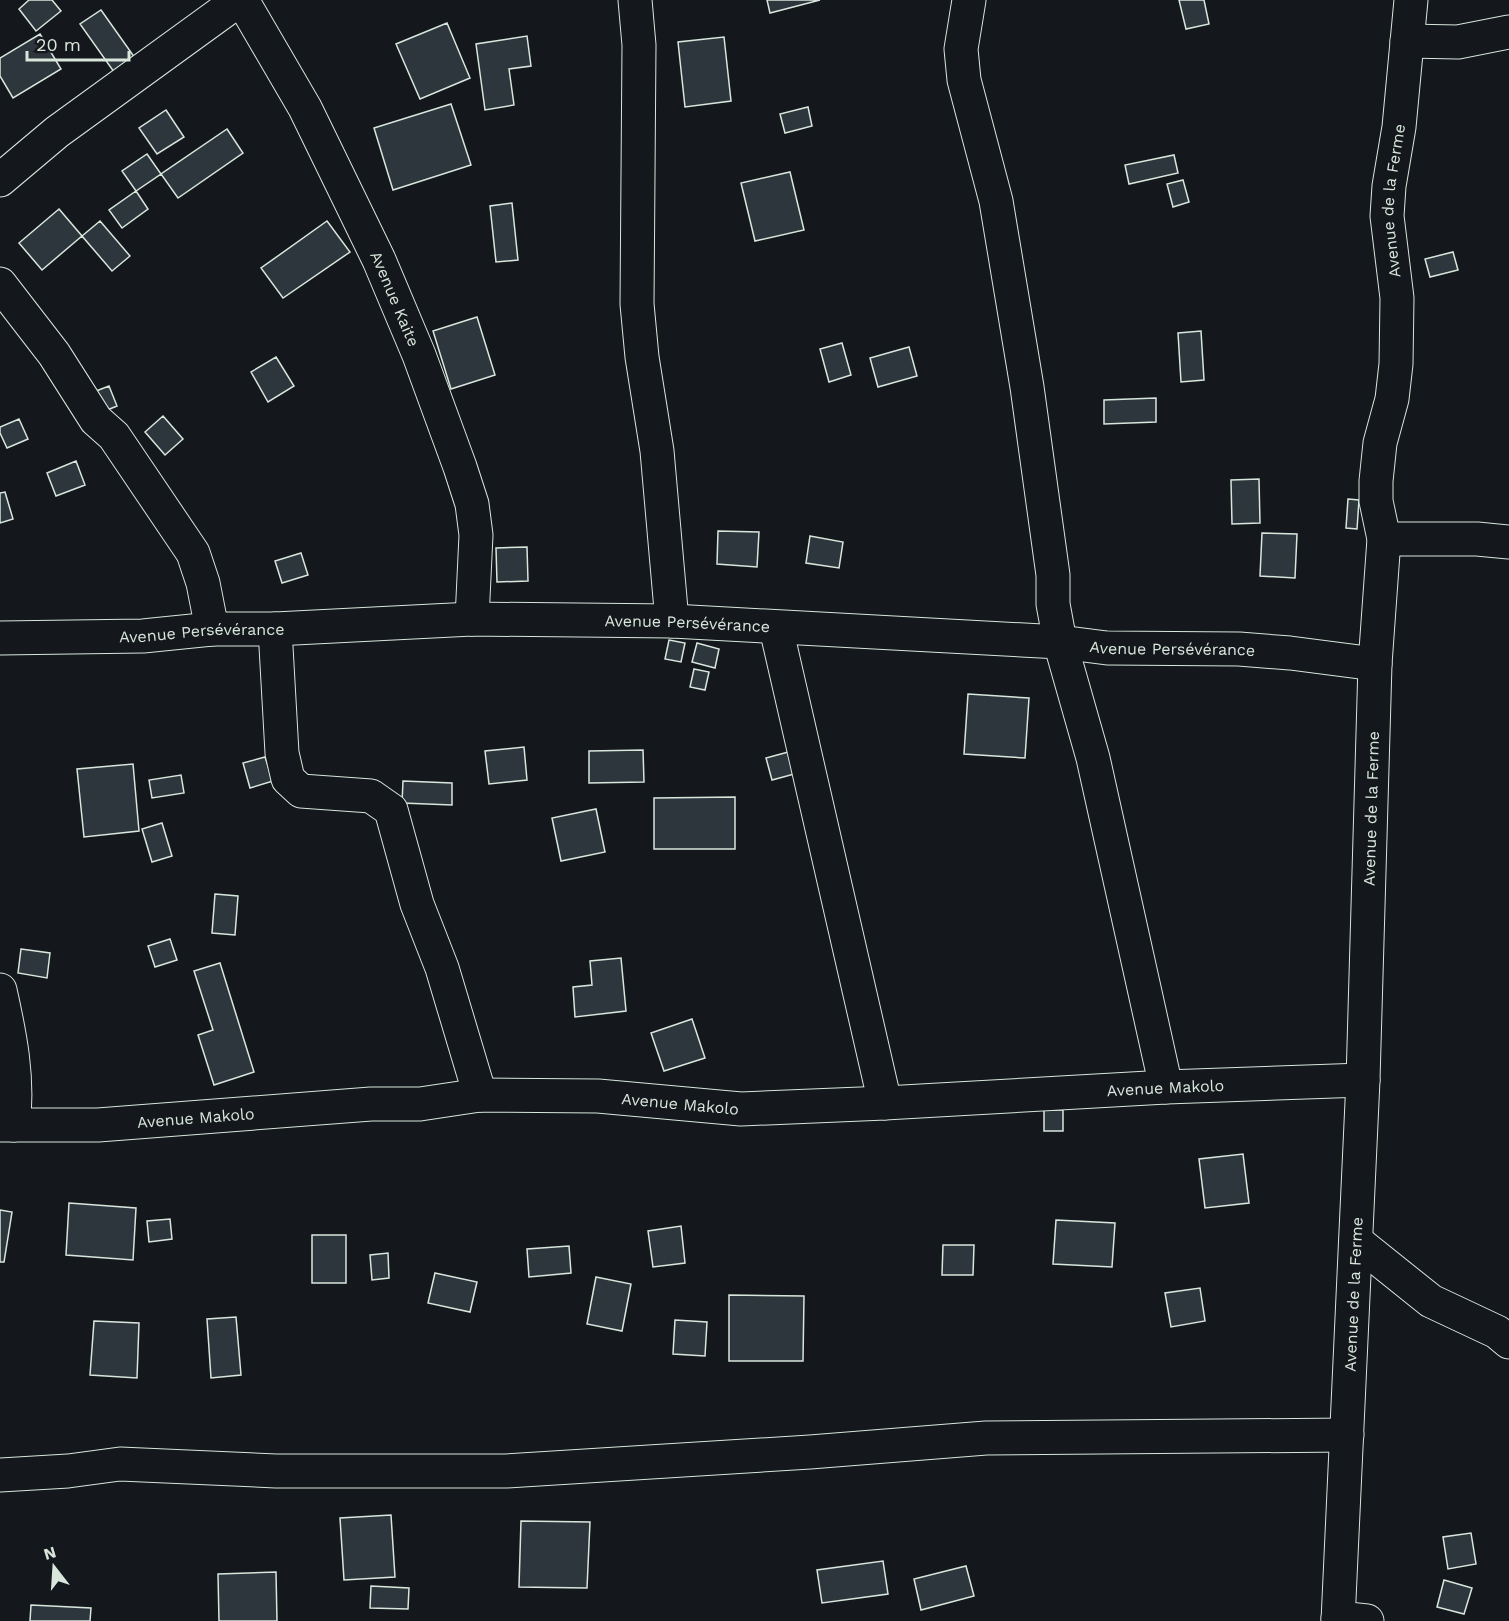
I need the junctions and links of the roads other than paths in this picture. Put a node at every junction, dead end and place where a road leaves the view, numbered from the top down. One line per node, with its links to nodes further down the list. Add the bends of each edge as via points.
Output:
1 (240, 0): 7 (street, via 57,132); 11 (street, Avenue Kaite, via 305,108 419,355 472,504 476,535)
2 (635, 0): 12 (street, via 639,45 637,304 657,451)
3 (969, 0): 17 (street, via 961,48 964,80 996,201 1027,387)
4 (1411, 0): 6 (street, Avenue de la Ferme)
5 (1509, 32): 6 (street, via 1458,42)
6 (1407, 41): 9 (street, Avenue de la Ferme, via 1388,206 1397,298 1392,399 1380,443 1376,481)
7 (0, 180)
8 (0, 284): 14 (street, via 54,354 96,420 114,436 193,553)
9 (1384, 539): 10 (street); 18 (street, Avenue de la Ferme)
10 (1509, 542)
11 (472, 619): 12 (street, Avenue Persévérance); 15 (street, Avenue Persévérance)
12 (672, 621): 13 (street, Avenue Persévérance)
13 (776, 628): 17 (street, Avenue Persévérance); 23 (street)
14 (212, 629): 15 (street, Avenue Persévérance); 16 (street, Avenue Persévérance, via 142,636)
15 (275, 629): 22 (street, via 282,753 288,779 301,791 371,796 391,810 417,904 442,968)
16 (0, 638)
17 (1060, 642): 18 (street, Avenue Persévérance, via 1107,648 1290,652); 21 (street, via 1095,770)
18 (1375, 664): 20 (street, Avenue de la Ferme)
19 (0, 990): 24 (street, via 16,1075 17,1100)
20 (1363, 1080): 21 (street, Avenue Makolo); 25 (street, Avenue de la Ferme)
21 (1166, 1087): 23 (street, Avenue Makolo)
22 (480, 1095): 23 (street, Avenue Makolo, via 598,1096 741,1109); 24 (street, Avenue Makolo, via 420,1104 371,1104 98,1125)
23 (885, 1103)
24 (7, 1125)
25 (1356, 1241): 26 (street, via 1431,1300 1497,1332); 27 (street, Avenue de la Ferme)
26 (1509, 1342)
27 (1347, 1435): 28 (street, via 986,1438 506,1471 276,1471 120,1464); 29 (street, Avenue de la Ferme)
28 (0, 1475)
29 (1348, 1620)

